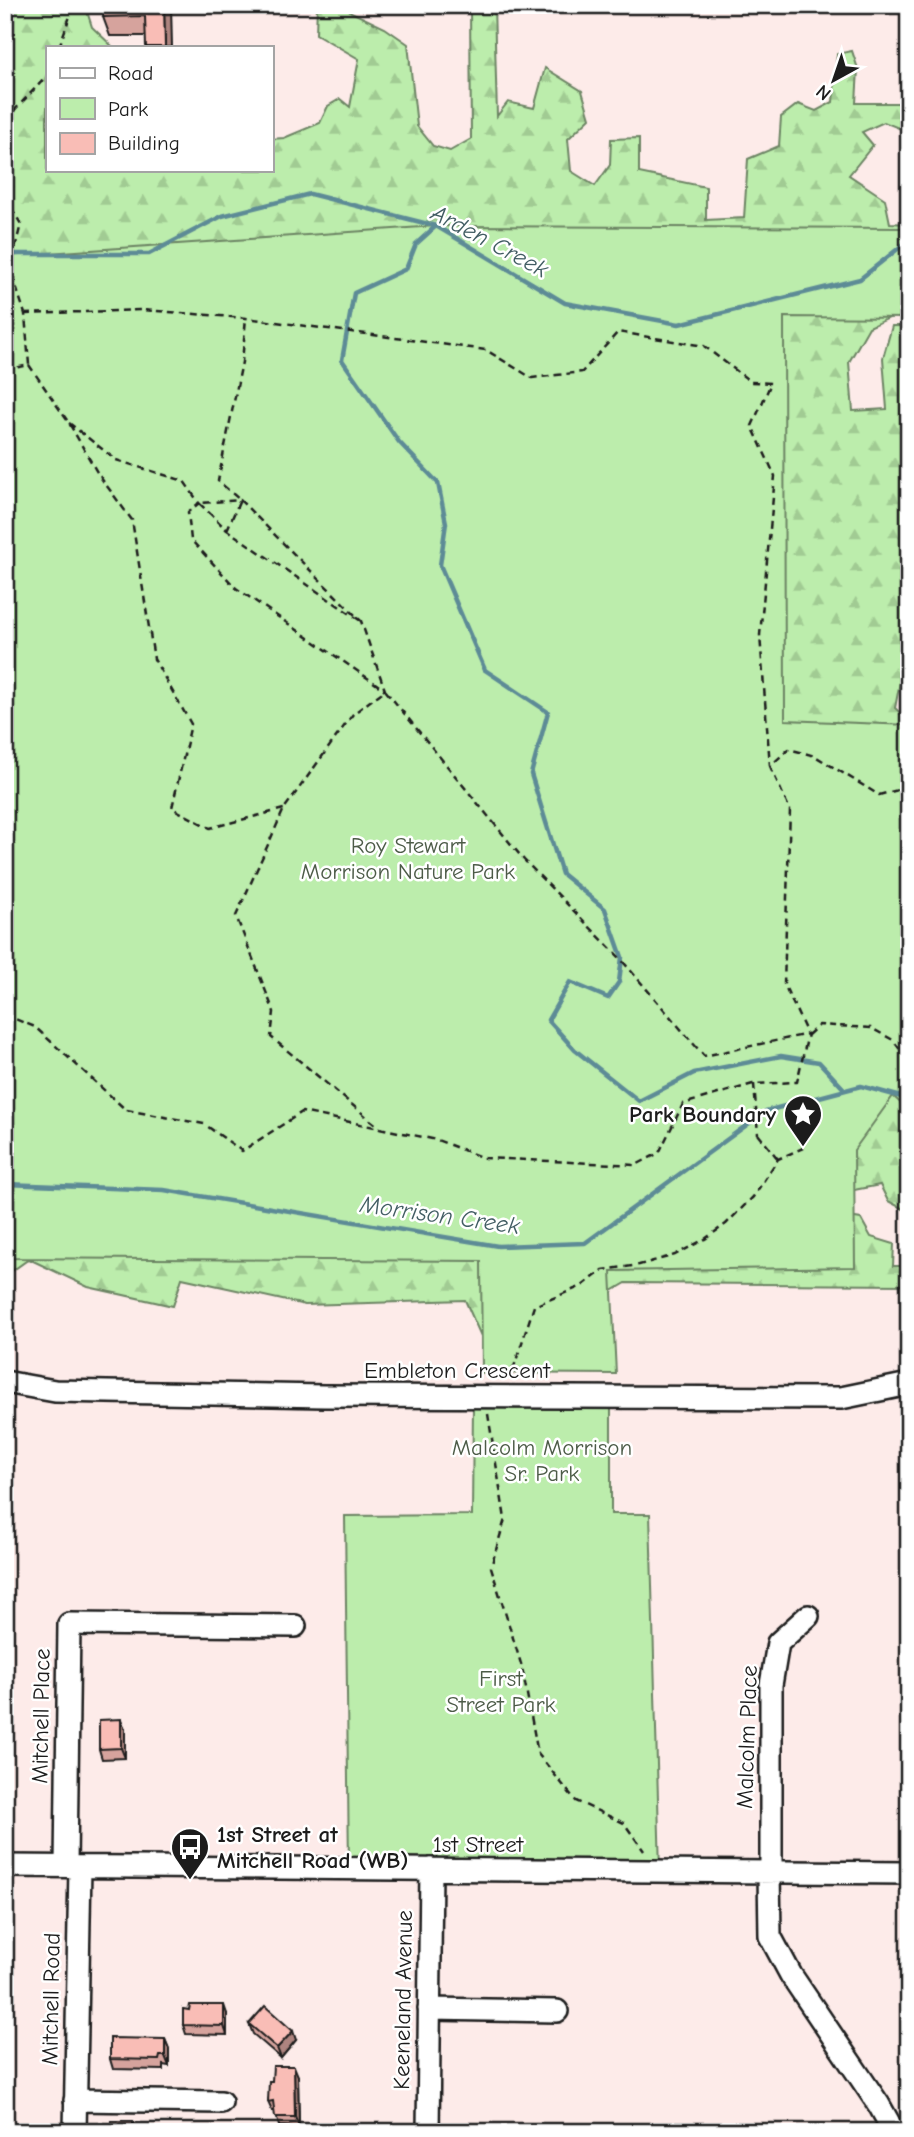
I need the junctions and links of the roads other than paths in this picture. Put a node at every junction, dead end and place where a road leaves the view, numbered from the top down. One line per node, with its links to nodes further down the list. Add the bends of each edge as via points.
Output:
1 (5, 1382): 2 (street, Embleton Crescent, via 55,1391 841,1398)
2 (909, 1384)
3 (808, 1616): 8 (street, Malcolm Place, via 778,1643 771,1685)
4 (295, 1626): 6 (street, Mitchell Place, via 69,1624)
5 (5, 1866): 6 (street, 1st Street)
6 (73, 1866): 7 (street, 1st Street); 12 (street, Mitchell Road)
7 (431, 1869): 8 (street, 1st Street); 10 (street, Keeneland Avenue)
8 (770, 1872): 9 (street, 1st Street); 16 (street, Malcolm Place, via 770,1936 790,1975)
9 (909, 1873)
10 (429, 2009): 11 (street); 15 (street, Keeneland Avenue)
11 (557, 2011)
12 (75, 2100): 13 (street); 14 (street, Mitchell Road)
13 (221, 2102)
14 (75, 2132)
15 (428, 2132)
16 (894, 2132)

